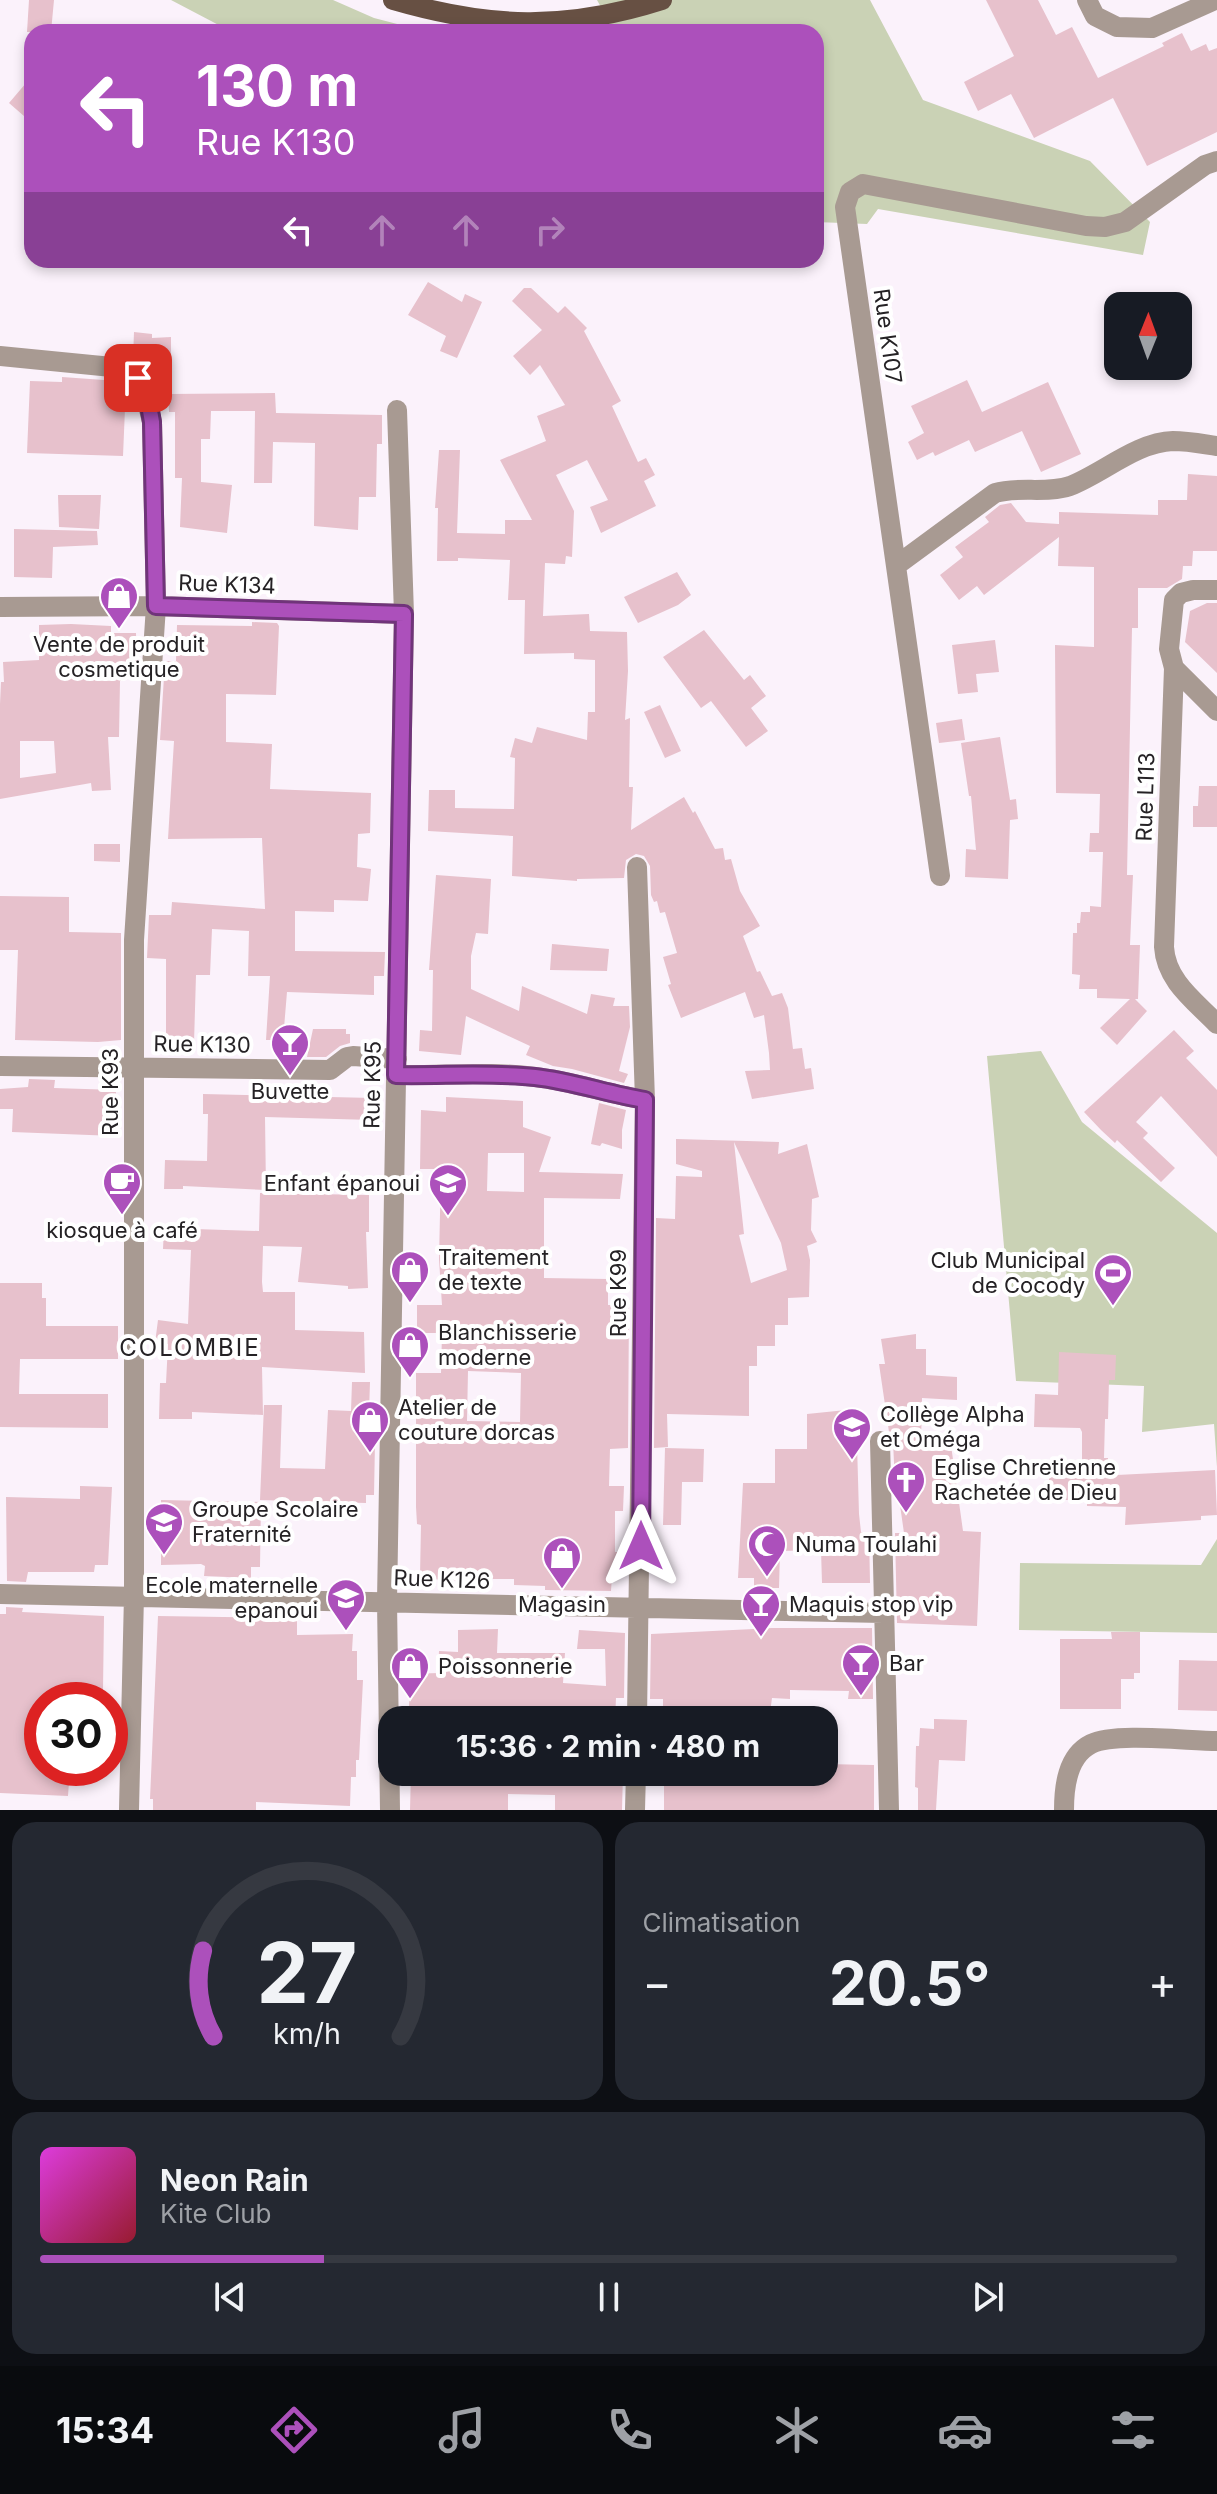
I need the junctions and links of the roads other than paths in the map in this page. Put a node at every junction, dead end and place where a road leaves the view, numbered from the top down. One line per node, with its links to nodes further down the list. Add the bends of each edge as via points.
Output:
1 (393, 0): 2 (main road, via 443,15 554,23)
2 (662, 0)
3 (1087, 0): 4 (street, via 1095,16 1117,27 1152,28)
4 (1215, 0)
5 (1217, 161): 9 (street, Rue K107, via 1125,222 1105,227 863,184 850,192 845,207)
6 (0, 356): 11 (street, Rue K93, via 122,368 138,378 152,422)
7 (397, 410): 13 (street, Rue K95)
8 (1217, 446): 9 (street, via 1171,441 1067,487 995,493)
9 (897, 565): 17 (street, Rue K107)
10 (1217, 590): 14 (street, Rue L113, via 1193,590 1174,600 1169,649)
11 (156, 606): 12 (street, Rue K134); 13 (street, Rue K134); 20 (street, Rue K93, via 134,940)
12 (0, 607)
13 (404, 614): 21 (street, Rue K95)
14 (1174, 668): 15 (street); 18 (street, Rue L113, via 1165,964)
15 (1217, 711)
16 (637, 867): 22 (street, Rue K99)
17 (940, 876)
18 (1217, 1024)
19 (0, 1066): 20 (street, Rue K130)
20 (134, 1067): 21 (street, Rue K130, via 330,1070 353,1056); 25 (street, Rue K93)
21 (397, 1067): 22 (street, Rue K130, via 530,1076); 26 (street, Rue K95)
22 (645, 1100): 27 (street, Rue K99)
23 (880, 1441): 28 (street)
24 (0, 1594): 25 (street, Rue K126)
25 (134, 1595): 26 (street, Rue K126); 32 (street, Rue K93)
26 (387, 1601): 27 (street, Rue K126); 33 (street, Rue K95)
27 (640, 1609): 28 (street, Rue K126); 29 (street, Rue K99)
28 (883, 1613): 35 (street)
29 (637, 1706)
30 (1217, 1741): 36 (street, via 1117,1739 1091,1744 1073,1761 1064,1786)
31 (636, 1786): 34 (street)
32 (129, 1810)
33 (390, 1810)
34 (635, 1810)
35 (889, 1810)
36 (1064, 1810)

